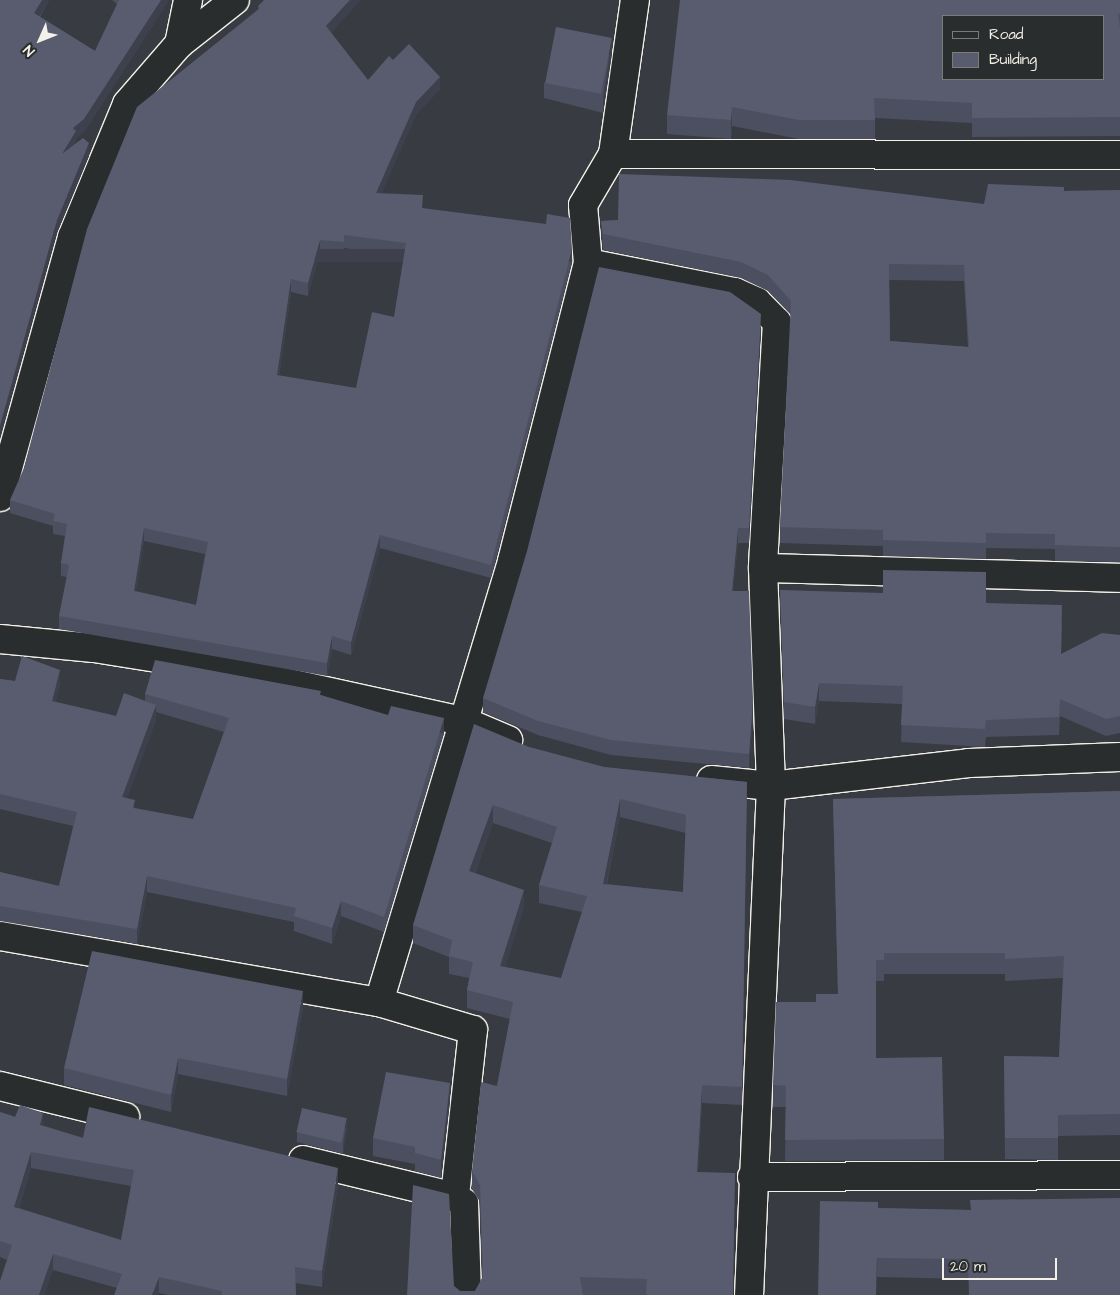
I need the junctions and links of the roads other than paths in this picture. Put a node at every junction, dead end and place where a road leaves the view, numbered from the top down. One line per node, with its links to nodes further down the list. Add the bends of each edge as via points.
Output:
1 (188, 0): 4 (street)
2 (236, 0): 4 (street)
3 (635, 0): 5 (street)
4 (179, 44): 8 (street, via 127,104 72,237)
5 (613, 154): 6 (street); 7 (street, via 583,205)
6 (1120, 155)
7 (588, 263): 9 (street, via 735,292 757,302 776,322); 12 (street)
8 (0, 497)
9 (763, 568): 10 (street); 16 (street)
10 (1120, 578)
11 (0, 640): 12 (street, via 94,648 225,669)
12 (466, 722): 13 (street); 18 (street)
13 (533, 750)
14 (1120, 757): 16 (street, via 969,762)
15 (685, 778): 16 (street)
16 (771, 786): 23 (street)
17 (0, 936): 18 (street)
18 (379, 1002): 24 (street, via 473,1030)
19 (0, 1086): 20 (street)
20 (155, 1124)
21 (281, 1154): 24 (street)
22 (1120, 1175): 23 (street)
23 (752, 1177): 26 (street)
24 (455, 1197): 25 (street, via 464,1203)
25 (468, 1295)
26 (750, 1295)

